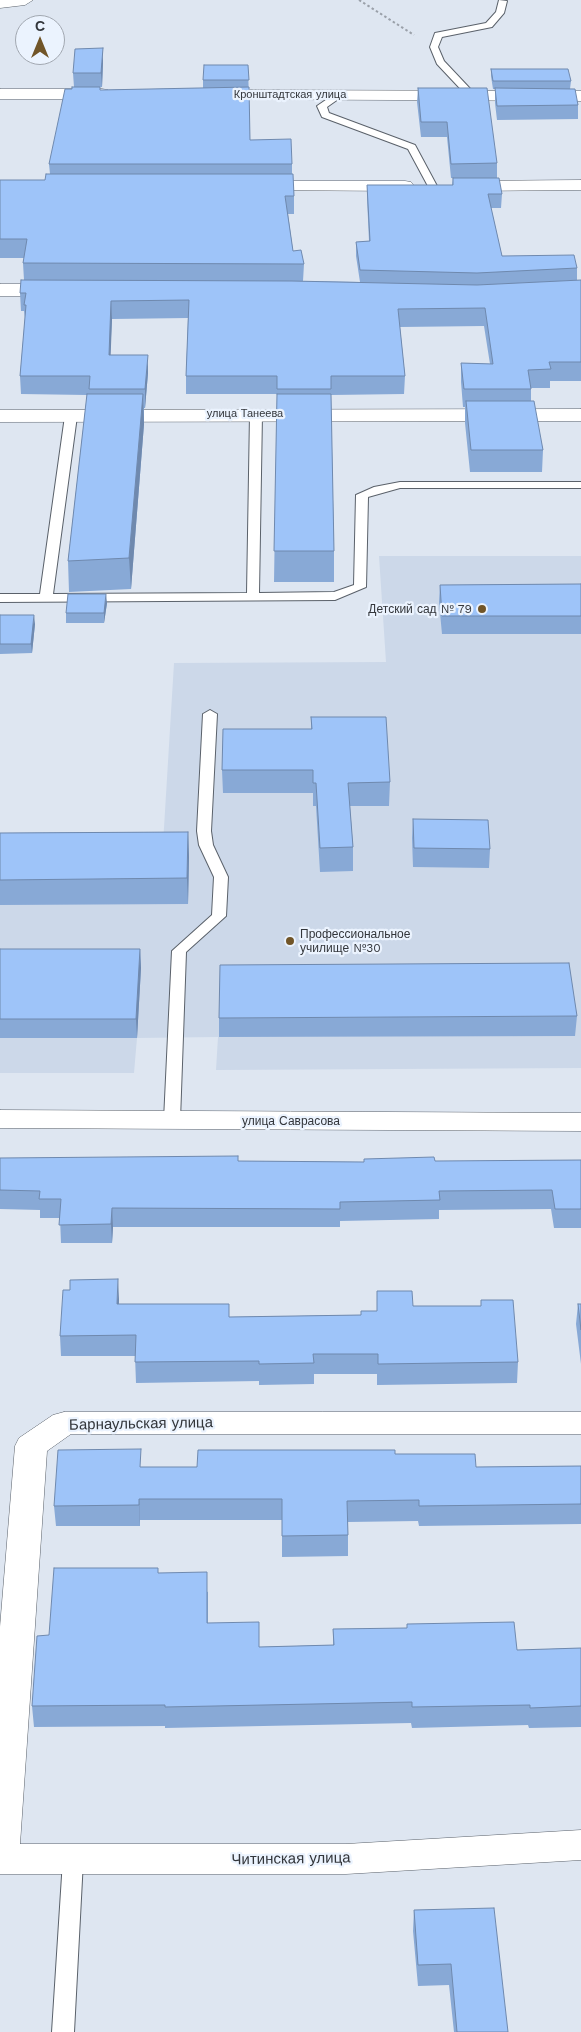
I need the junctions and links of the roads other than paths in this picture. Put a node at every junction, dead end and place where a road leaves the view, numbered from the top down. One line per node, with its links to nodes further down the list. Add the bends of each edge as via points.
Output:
1 (25, 0): 3 (street)
2 (503, 2): 8 (lane, via 500,13 489,24 438,35 434,47 440,62)
3 (0, 3)
4 (0, 94): 5 (street)
5 (120, 94)
6 (200, 95): 7 (street, Кронштадтская улица)
7 (339, 95): 8 (street, Кронштадтская улица); 12 (lane, via 322,106 325,115 412,147)
8 (472, 96): 9 (street, Кронштадтская улица)
9 (581, 96)
10 (581, 185): 12 (street)
11 (246, 186): 12 (street)
12 (432, 186)
13 (0, 290): 14 (street)
14 (76, 290)
15 (256, 414): 16 (street, улица Танеева); 18 (street, улица Танеева); 20 (lane)
16 (581, 415)
17 (0, 416): 18 (street, улица Танеева)
18 (71, 416): 22 (lane)
19 (581, 485): 20 (lane, via 400,485 378,489 362,495 360,587 335,596)
20 (253, 596): 22 (lane)
21 (0, 598): 22 (lane)
22 (46, 598)
23 (210, 714): 25 (lane, via 204,831 206,845 221,877 219,916 179,951)
24 (0, 1119): 25 (street, улица Саврасова)
25 (172, 1120): 26 (street, улица Саврасова)
26 (581, 1122)
27 (581, 1423): 29 (street, Барнаульская улица, via 64,1423 31,1446)
28 (581, 1844): 30 (street, Читинская улица, via 346,1859)
29 (0, 1859): 30 (street, Читинская улица)
30 (73, 1860): 31 (lane)
31 (62, 2032)

